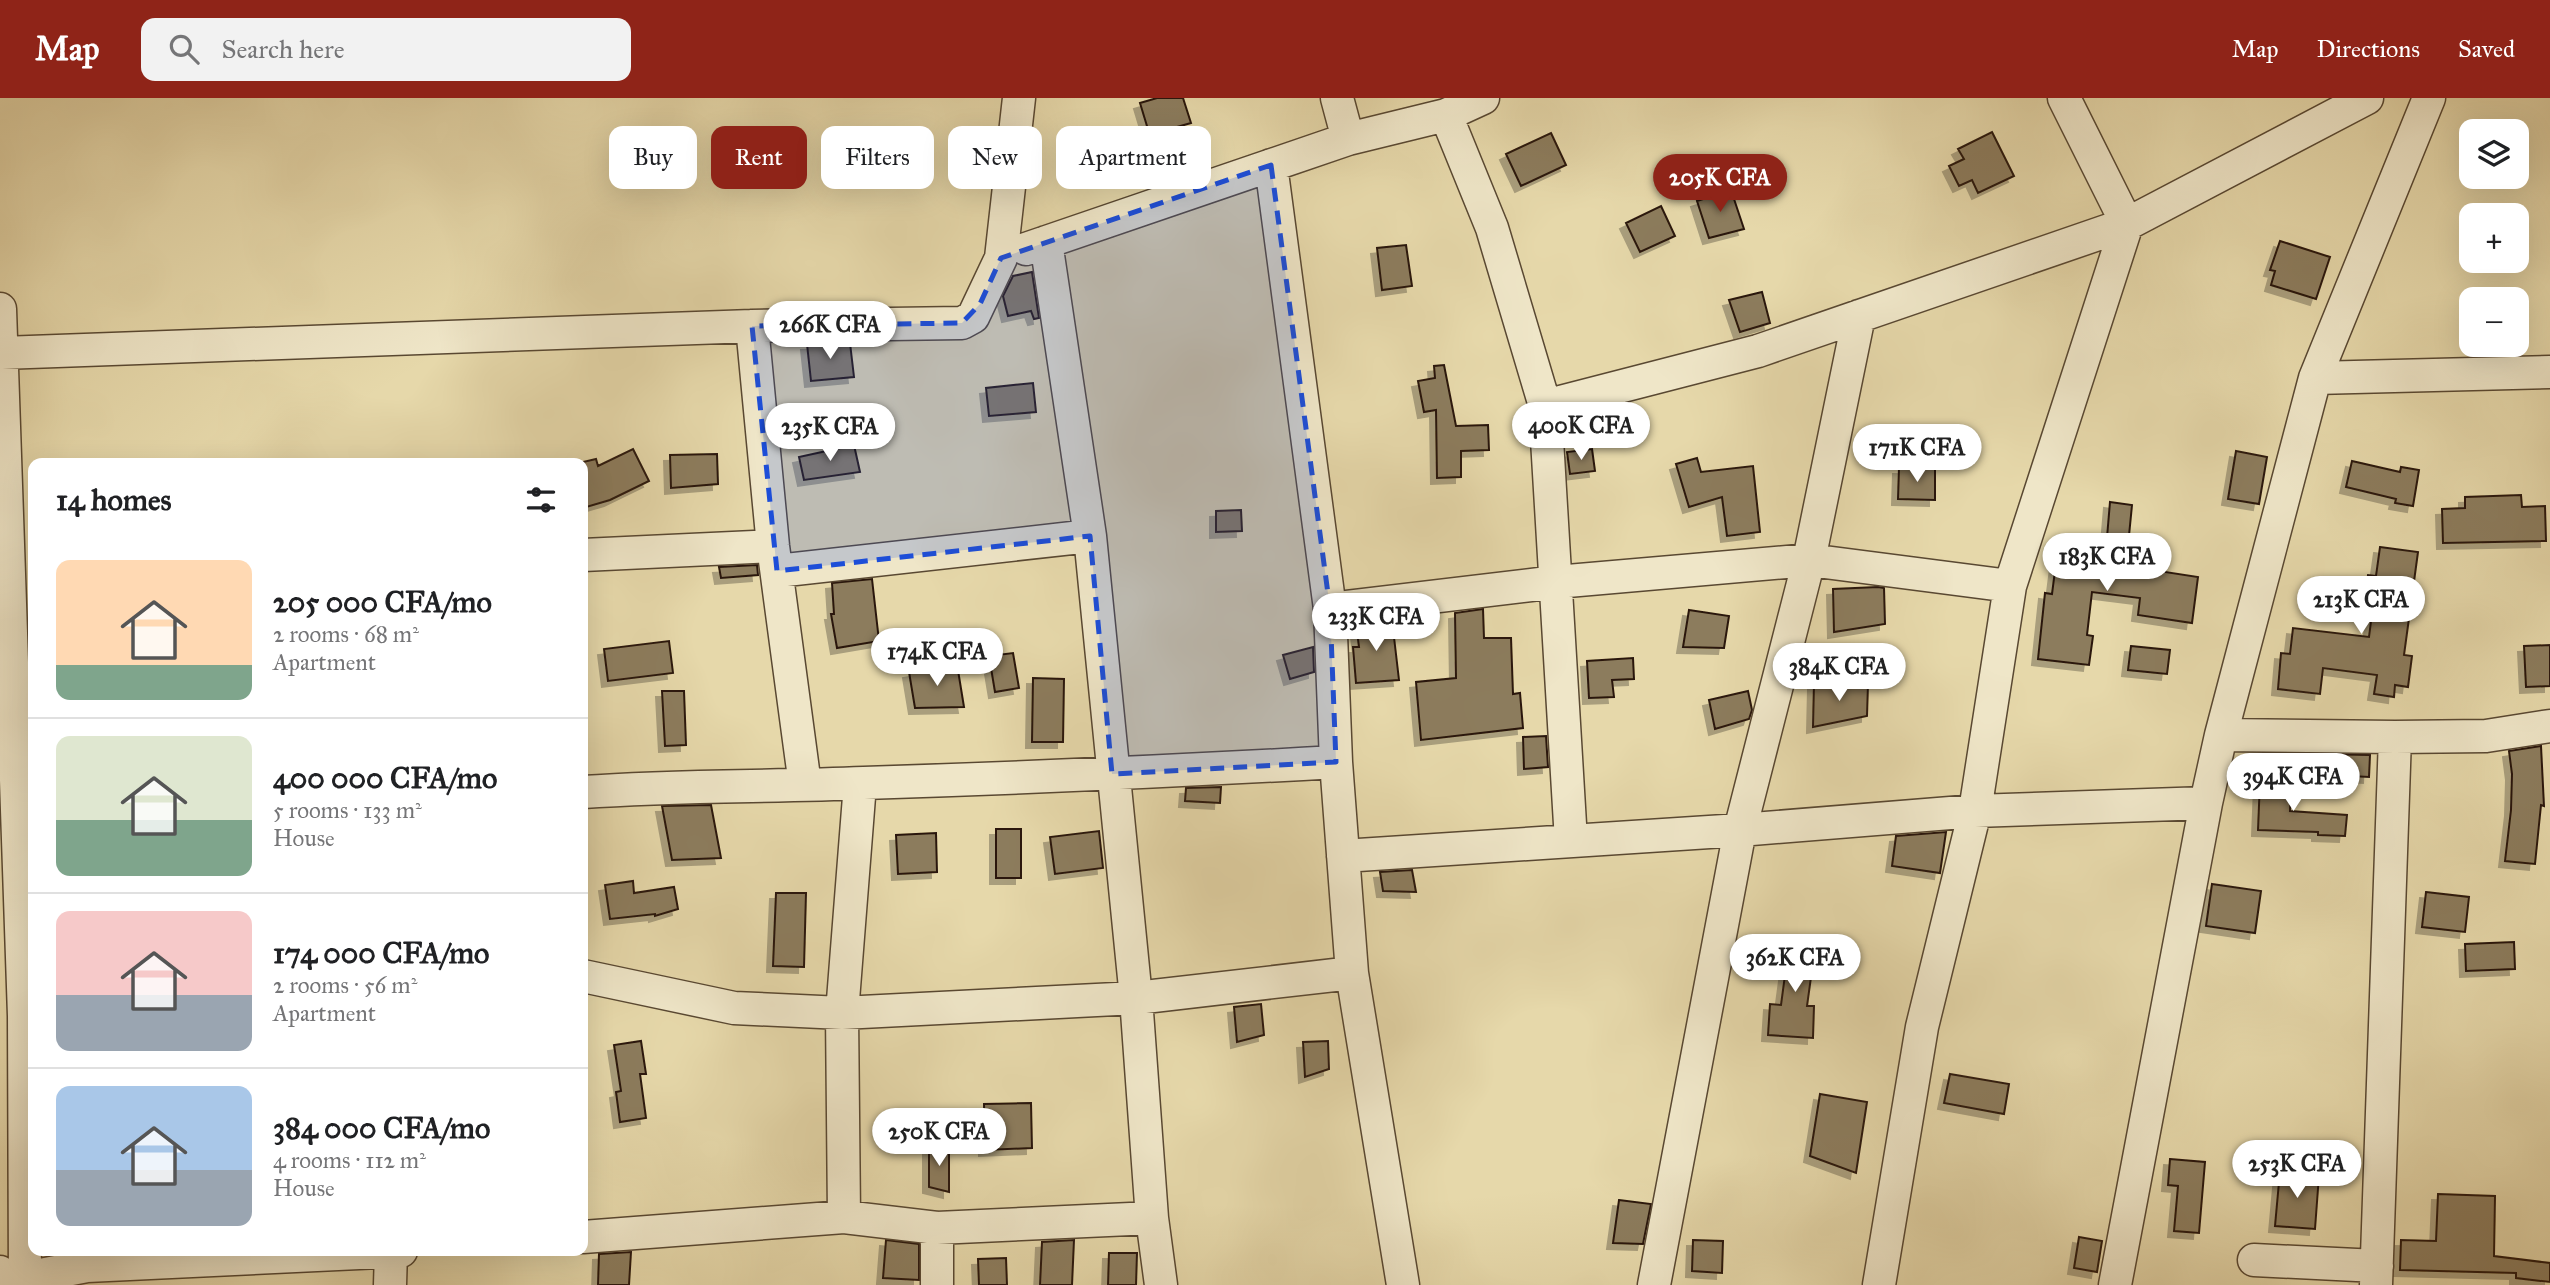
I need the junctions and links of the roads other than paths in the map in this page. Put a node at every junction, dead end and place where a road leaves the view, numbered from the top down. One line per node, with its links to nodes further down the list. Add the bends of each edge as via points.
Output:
1 (1019, 98): 12 (street)
2 (1337, 98): 8 (street)
3 (1483, 98): 7 (street)
4 (2064, 98): 10 (street)
5 (2367, 98): 10 (street)
6 (2428, 98): 18 (street)
7 (1446, 115): 8 (street); 19 (street, via 1492,228)
8 (1348, 139): 9 (street)
9 (1271, 166): 11 (street); 26 (street)
10 (2127, 224): 14 (street); 25 (street)
11 (1046, 243): 12 (street); 20 (street)
12 (1001, 258): 15 (street, via 973,317 962,323)
13 (0, 309): 16 (street)
14 (1859, 316): 19 (street, via 1758,351); 23 (street)
15 (752, 326): 16 (street); 22 (street)
16 (2, 353): 37 (street)
17 (2550, 372): 18 (street)
18 (2315, 378): 28 (street)
19 (1545, 406): 24 (street)
20 (1090, 536): 22 (street); 31 (street)
21 (588, 555): 22 (street)
22 (775, 558): 33 (street)
23 (1809, 560): 24 (street); 25 (street); 38 (street)
24 (1556, 582): 26 (street); 39 (street)
25 (2010, 586): 36 (street)
26 (1330, 609): 30 (street)
27 (2550, 726): 29 (street, via 2486,736)
28 (2221, 734): 29 (street); 35 (street)
29 (2395, 737): 54 (street)
30 (1336, 762): 31 (street); 40 (street)
31 (1112, 774): 32 (street); 44 (street)
32 (860, 784): 33 (street); 45 (street)
33 (805, 785): 34 (street)
34 (588, 792)
35 (2206, 803): 36 (street); 62 (street)
36 (1975, 811): 38 (street); 61 (street, via 1922,1027)
37 (26, 825): 41 (street)
38 (1740, 830): 39 (street); 60 (street)
39 (1571, 841): 40 (street)
40 (1343, 856): 42 (street)
41 (28, 952)
42 (1352, 973): 44 (street); 59 (street)
43 (588, 977): 45 (street, via 734,1008)
44 (1136, 998): 45 (street); 48 (street)
45 (842, 1013): 47 (street)
46 (28, 1032): 55 (street)
47 (844, 1217): 49 (street); 50 (street)
48 (1152, 1218): 49 (street); 58 (street)
49 (937, 1228): 57 (street)
50 (588, 1237)
51 (304, 1256): 55 (street, via 87,1266)
52 (391, 1256): 56 (street)
53 (2254, 1260): 54 (street)
54 (2377, 1275)
55 (13, 1280)
56 (390, 1285)
57 (937, 1285)
58 (1161, 1285)
59 (1403, 1285)
60 (1654, 1285)
61 (1879, 1285)
62 (2115, 1285)

